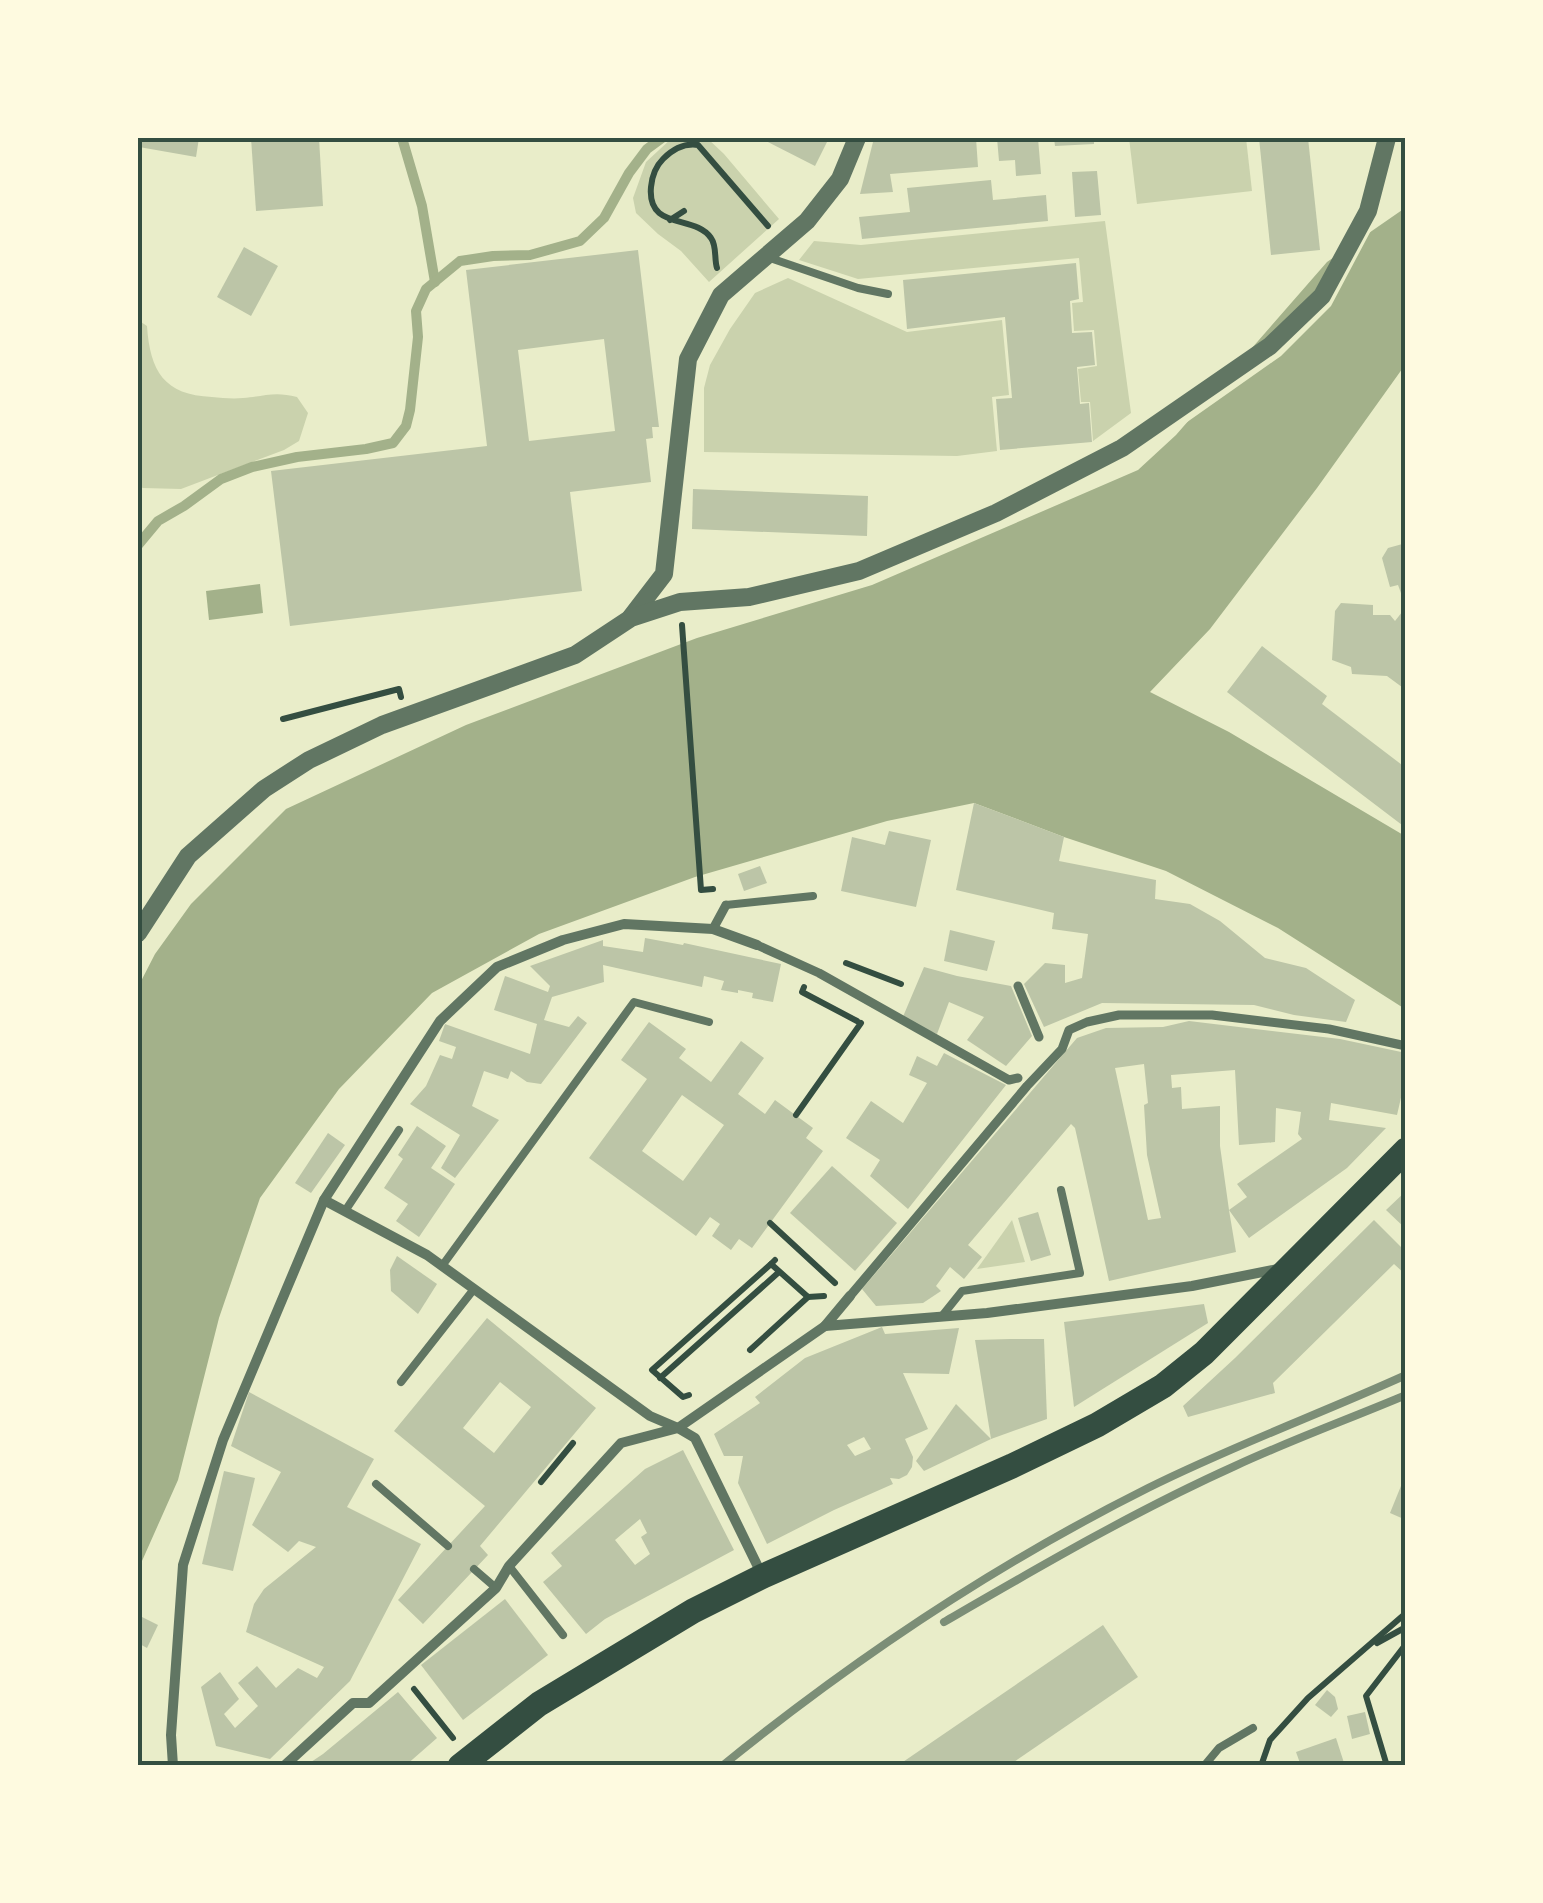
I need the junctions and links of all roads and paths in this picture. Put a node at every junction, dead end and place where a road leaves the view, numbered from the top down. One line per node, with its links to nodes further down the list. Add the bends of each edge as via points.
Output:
1 (857, 138): 5 (street, via 840,180)
2 (1387, 138): 9 (street, via 1368,211 1322,296 1270,346 1122,448 996,513 859,571 749,597 680,602)
3 (684, 211): 4 (path)
4 (670, 220): 5 (path, via 650,200 652,181 668,153 692,144); 7 (path, via 708,234 715,265)
5 (782, 242): 6 (street)
6 (765, 256): 8 (lane); 9 (street, via 721,294 688,359 664,574)
7 (726, 278)
8 (888, 294)
9 (631, 618): 17 (street, via 575,655 308,760 188,856)
10 (683, 634): 13 (path)
11 (402, 698): 12 (path, via 399,688)
12 (283, 719)
13 (701, 890)
14 (813, 896): 15 (lane)
15 (726, 905): 16 (street)
16 (714, 929): 18 (street); 29 (street, via 624,924 497,967 440,1021)
17 (138, 933)
18 (757, 944): 24 (street, via 1010,1080)
19 (1018, 986): 22 (street)
20 (709, 1022): 32 (lane, via 634,1002)
21 (861, 1023): 25 (path)
22 (1039, 1036)
23 (1406, 1046): 36 (street, via 1212,1015 1119,1014 1068,1030 1062,1049)
24 (1018, 1078)
25 (796, 1115)
26 (399, 1130): 30 (lane)
27 (1406, 1150): 33 (main road)
28 (1061, 1190): 38 (lane, via 1080,1274 962,1292)
29 (324, 1200): 30 (street); 62 (street, via 223,1440 183,1566)
30 (344, 1211): 32 (street)
31 (770, 1223): 36 (path)
32 (442, 1266): 35 (street)
33 (1288, 1267): 38 (street, via 1192,1286); 52 (main road, via 1204,1353 1129,1407)
34 (778, 1272): 37 (path); 40 (path, via 773,1262); 41 (path)
35 (472, 1293): 43 (lane); 45 (street, via 650,1416)
36 (850, 1296): 39 (street)
37 (808, 1297)
38 (942, 1316): 39 (street)
39 (825, 1326): 45 (street)
40 (696, 1331): 41 (path); 42 (path, via 652,1370)
41 (704, 1339): 42 (path)
42 (660, 1378): 44 (path)
43 (401, 1382)
44 (683, 1397)
45 (678, 1428): 50 (street, via 621,1443); 52 (street, via 694,1438)
46 (573, 1443): 47 (path)
47 (540, 1482)
48 (376, 1484): 49 (lane)
49 (448, 1546)
50 (509, 1566): 53 (street); 56 (lane)
51 (474, 1569): 53 (lane)
52 (763, 1576): 64 (main road, via 554,1695)
53 (496, 1588): 63 (street, via 370,1703 353,1704)
54 (1406, 1614): 58 (path)
55 (1406, 1627): 58 (path)
56 (563, 1636)
57 (1406, 1644): 67 (path, via 1366,1696)
58 (1367, 1648): 66 (path, via 1270,1740)
59 (411, 1685): 61 (path)
60 (1253, 1728): 65 (lane, via 1219,1748)
61 (453, 1739)
62 (173, 1766)
63 (284, 1766)
64 (460, 1766)
65 (1204, 1766)
66 (1261, 1766)
67 (1388, 1766)

